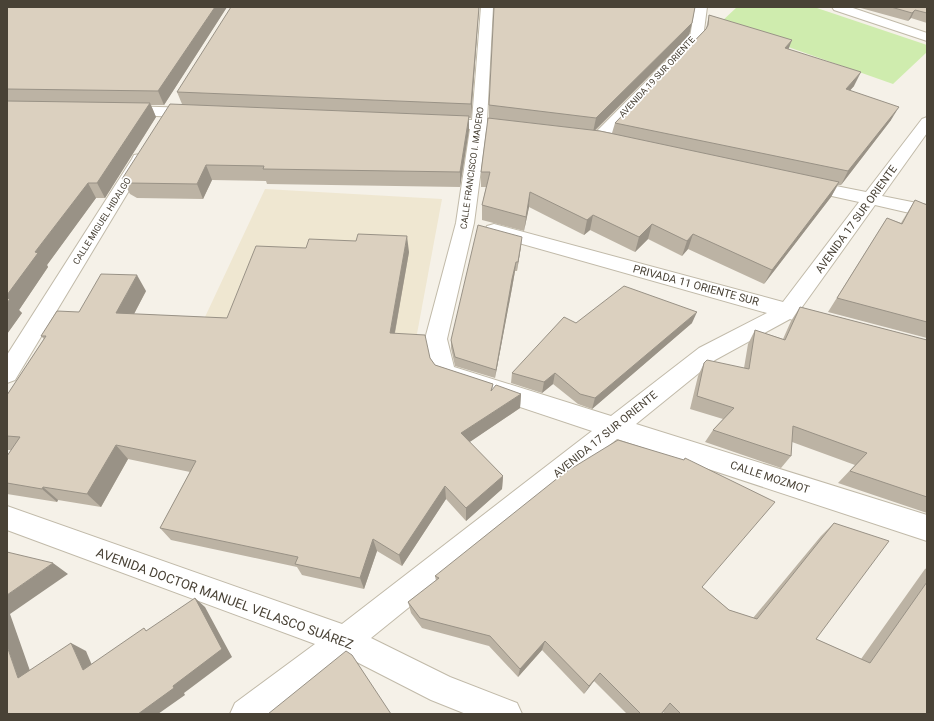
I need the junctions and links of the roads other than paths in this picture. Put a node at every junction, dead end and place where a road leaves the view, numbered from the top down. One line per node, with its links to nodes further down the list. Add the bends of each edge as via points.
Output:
1 (487, 7): 9 (street, CALLE FRANCISCO I. MADERO)
2 (701, 7): 11 (street, AVENIDA 19 SUR ORIENTE, via 696,38)
3 (838, 7): 4 (street)
4 (927, 37)
5 (108, 111): 6 (street)
6 (209, 114)
7 (927, 122): 14 (street, AVENIDA 17 SUR ORIENTE)
8 (423, 123): 9 (street)
9 (479, 126): 10 (street); 16 (street, CALLE FRANCISCO I. MADERO)
10 (534, 132)
11 (597, 140)
12 (149, 145): 20 (street, CALLE MIGUEL HIDALGO)
13 (788, 181): 14 (street)
14 (872, 199): 15 (street); 17 (street, AVENIDA 17 SUR ORIENTE)
15 (927, 211)
16 (465, 223): 17 (street, PRIVADA 11 ORIENTE SUR); 19 (street, CALLE FRANCISCO I. MADERO, via 436,339)
17 (788, 310): 18 (street, PRIVADA 11 ORIENTE SUR); 21 (street, AVENIDA 17 SUR ORIENTE, via 707,354)
18 (812, 317)
19 (444, 373): 21 (street, CALLE MOZMOT)
20 (7, 374)
21 (614, 427): 23 (street, CALLE MOZMOT); 24 (street, AVENIDA 17 SUR ORIENTE)
22 (7, 518): 24 (street, AVENIDA DOCTOR MANUEL VELASCO SUÁREZ)
23 (927, 528)
24 (345, 640): 25 (street, AVENIDA DOCTOR MANUEL VELASCO SUÁREZ); 26 (street, AVENIDA 17 SUR ORIENTE)
25 (442, 689): 27 (street); 28 (street, AVENIDA DOCTOR MANUEL VELASCO SUÁREZ)
26 (246, 714)
27 (460, 714)
28 (506, 714)

